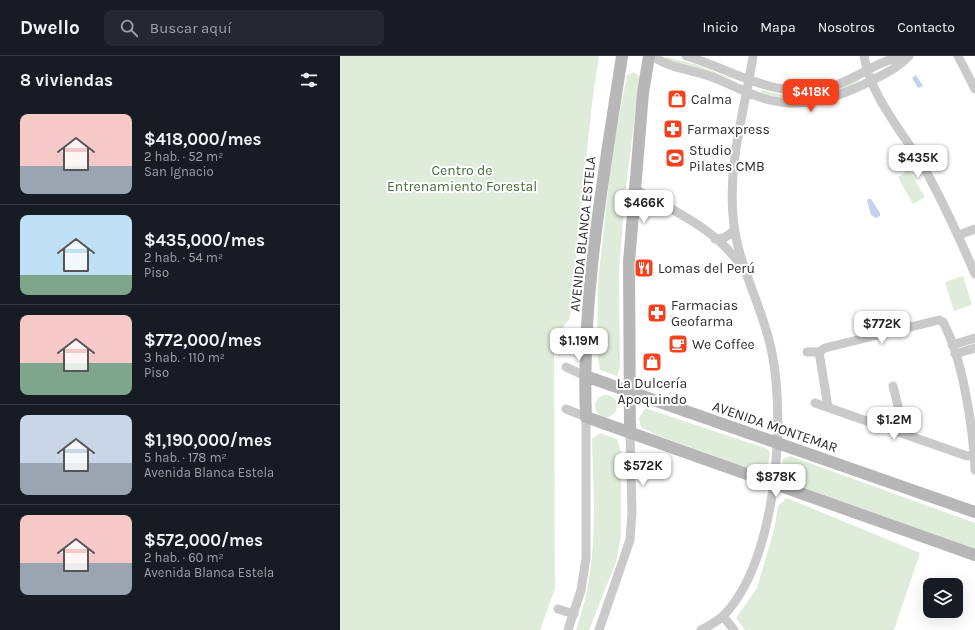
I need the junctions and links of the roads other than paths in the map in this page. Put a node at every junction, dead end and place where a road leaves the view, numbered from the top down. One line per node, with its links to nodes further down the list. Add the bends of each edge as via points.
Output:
1 (622, 56): 28 (main road, AVENIDA BLANCA ESTELA, via 602,182)
2 (649, 56): 14 (main road, via 643,93)
3 (653, 56): 13 (street, via 660,63 696,72)
4 (686, 56): 10 (street, via 709,62)
5 (753, 56): 10 (street)
6 (864, 56): 9 (street)
7 (909, 56): 9 (street, via 887,60); 11 (street, via 892,71)
8 (958, 56): 12 (street)
9 (867, 69): 10 (street, via 840,84 809,91 779,89); 11 (street)
10 (749, 79): 13 (street)
11 (872, 80): 13 (street, via 840,96 808,102 768,100); 17 (street, via 950,214)
12 (975, 89)
13 (747, 92): 16 (street, via 733,166)
14 (635, 189): 18 (street, via 688,218); 30 (main road, via 629,262)
15 (975, 229): 17 (street)
16 (734, 231): 18 (street, via 724,238); 19 (street)
17 (959, 235): 20 (street)
18 (715, 239): 19 (street, via 732,254)
19 (746, 273): 37 (street, via 762,312 772,353 778,394)
20 (975, 274)
21 (975, 338): 22 (street)
22 (952, 345): 25 (street, via 944,323 939,320 825,348); 26 (street)
23 (975, 348): 26 (street)
24 (807, 352): 25 (street)
25 (819, 352): 32 (street)
26 (955, 354): 38 (street, via 970,417)
27 (566, 367): 28 (street, AVENIDA MONTEMAR)
28 (584, 376): 30 (main road, AVENIDA MONTEMAR); 34 (main road, AVENIDA BLANCA ESTELA)
29 (893, 386): 36 (street)
30 (630, 392): 35 (main road); 37 (main road, AVENIDA MONTEMAR)
31 (815, 403): 32 (street)
32 (828, 407): 36 (street)
33 (566, 409): 34 (street)
34 (586, 417): 35 (main road); 44 (street, AVENIDA BLANCA ESTELA, via 586,558)
35 (630, 433): 40 (main road); 46 (street, via 630,540)
36 (905, 434): 38 (street, via 967,456)
37 (778, 444): 40 (street); 41 (main road, AVENIDA MONTEMAR)
38 (974, 455): 39 (street)
39 (975, 470)
40 (773, 484): 42 (main road); 45 (street, via 753,570)
41 (975, 512)
42 (975, 556)
43 (558, 609): 44 (street)
44 (574, 614): 47 (street, AVENIDA BLANCA ESTELA)
45 (724, 616): 49 (street); 50 (street)
46 (600, 628): 48 (street)
47 (568, 630)
48 (610, 630)
49 (701, 630)
50 (734, 630)

